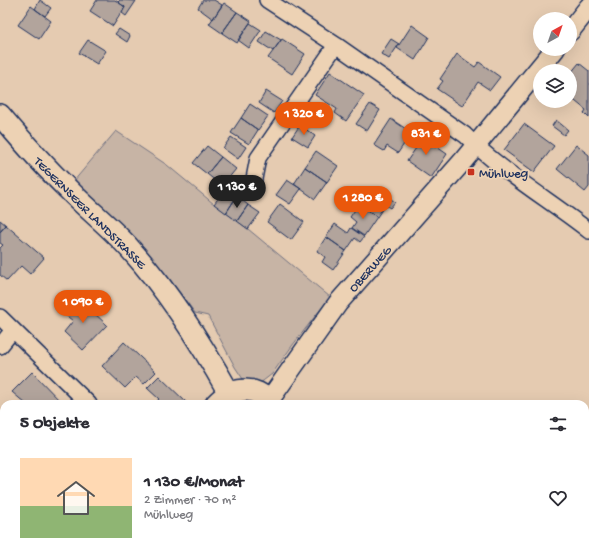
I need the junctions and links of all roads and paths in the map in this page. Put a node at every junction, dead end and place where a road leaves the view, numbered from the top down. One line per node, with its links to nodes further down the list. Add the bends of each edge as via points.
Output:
1 (267, 0): 4 (street)
2 (589, 8): 3 (street)
3 (577, 23)
4 (336, 45): 7 (street, via 465,135); 8 (street, via 258,158)
5 (549, 56): 7 (street, OBERWEG)
6 (0, 115): 13 (main road, TEGERNSEER LANDSTRASSE, via 25,145 149,270 178,310)
7 (476, 146): 9 (street); 16 (street, OBERWEG, via 338,303)
8 (253, 184)
9 (589, 231)
10 (0, 317): 11 (street)
11 (13, 330): 12 (street); 14 (street)
12 (0, 346)
13 (223, 398): 15 (main road, TEGERNSEER LANDSTRASSE, via 238,390 246,390 255,392)
14 (86, 400)
15 (266, 400)
16 (271, 400)

